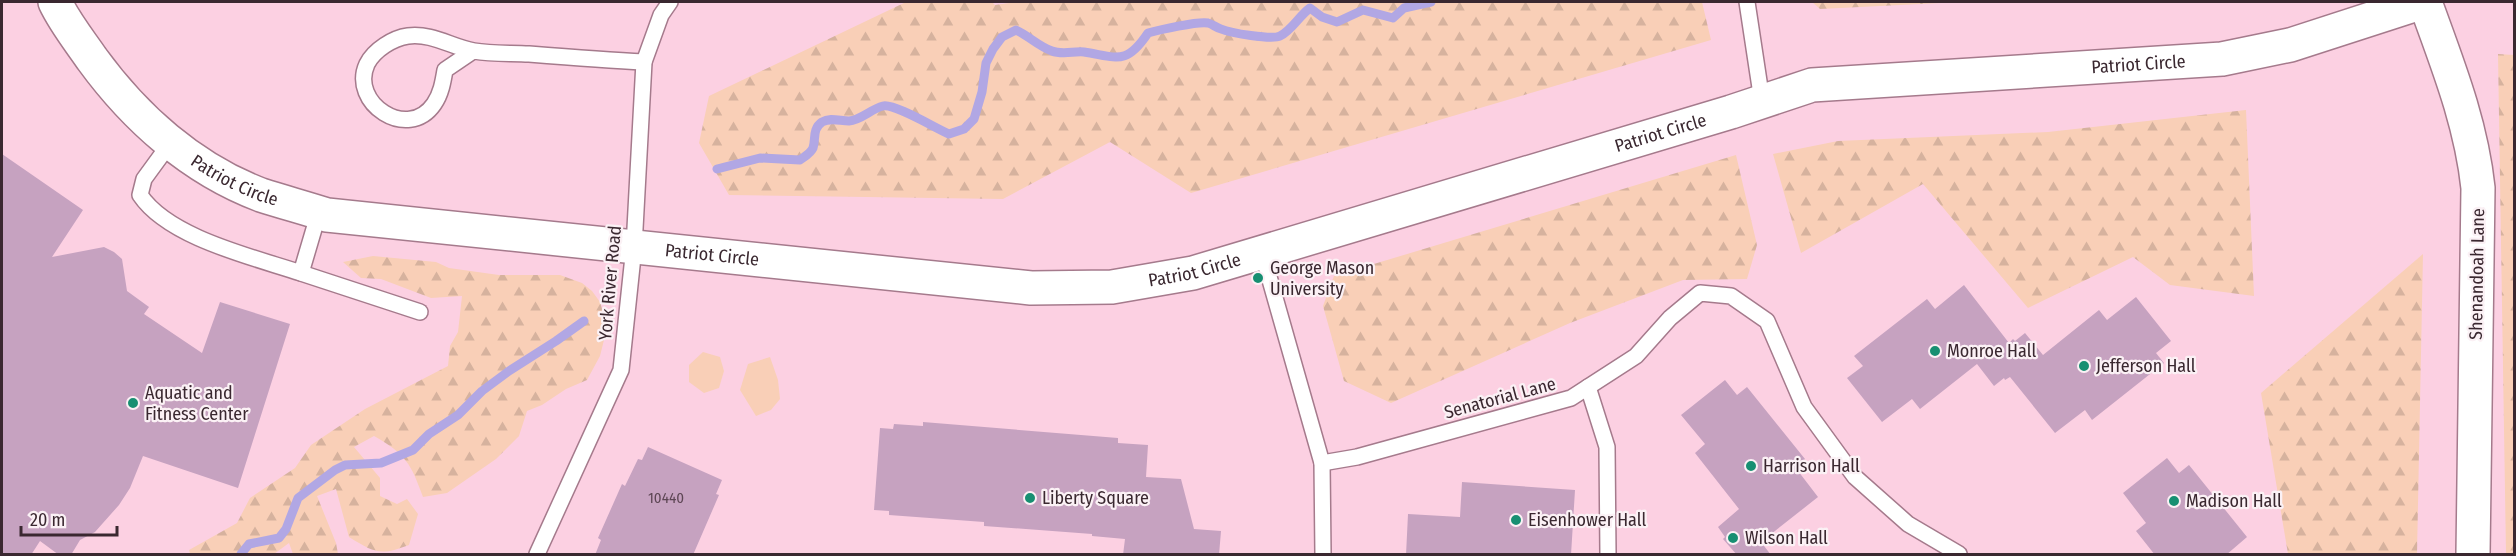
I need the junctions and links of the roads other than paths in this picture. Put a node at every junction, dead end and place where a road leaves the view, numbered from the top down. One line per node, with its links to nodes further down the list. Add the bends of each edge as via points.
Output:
1 (55, 2): 8 (street, Patriot Circle, via 64,21 114,89)
2 (670, 2): 6 (lane, York River Road, via 661,15)
3 (1747, 2): 7 (lane)
4 (2424, 2): 7 (street, Patriot Circle, via 2290,45 2222,59 1812,85); 20 (street, Shenandoah Lane, via 2468,124 2478,188)
5 (473, 51): 5 (lane, via 422,36 407,36 389,43 368,62 364,74 368,98 384,115 412,120 424,115 439,96 445,70); 6 (lane)
6 (644, 62): 10 (lane, York River Road)
7 (1762, 101): 11 (street, Patriot Circle)
8 (171, 142): 9 (street, Patriot Circle, via 254,192); 12 (lane, via 144,179 140,195 149,208 177,228 223,248)
9 (319, 212): 10 (street, Patriot Circle); 12 (lane)
10 (634, 247): 11 (street, Patriot Circle, via 1071,289 1112,287 1193,273); 17 (lane, York River Road, via 621,370)
11 (1262, 252): 15 (lane)
12 (301, 273): 13 (lane)
13 (420, 312)
14 (1588, 387): 15 (lane, Senatorial Lane, via 1571,398); 16 (lane, via 1607,447); 19 (lane, Senatorial Lane, via 1636,356 1670,318 1700,293 1731,296 1767,321 1804,407 1855,477 1908,524)
15 (1323, 463): 18 (lane)
16 (1608, 554)
17 (537, 555)
18 (1323, 555)
19 (1959, 555)
20 (2473, 555)

